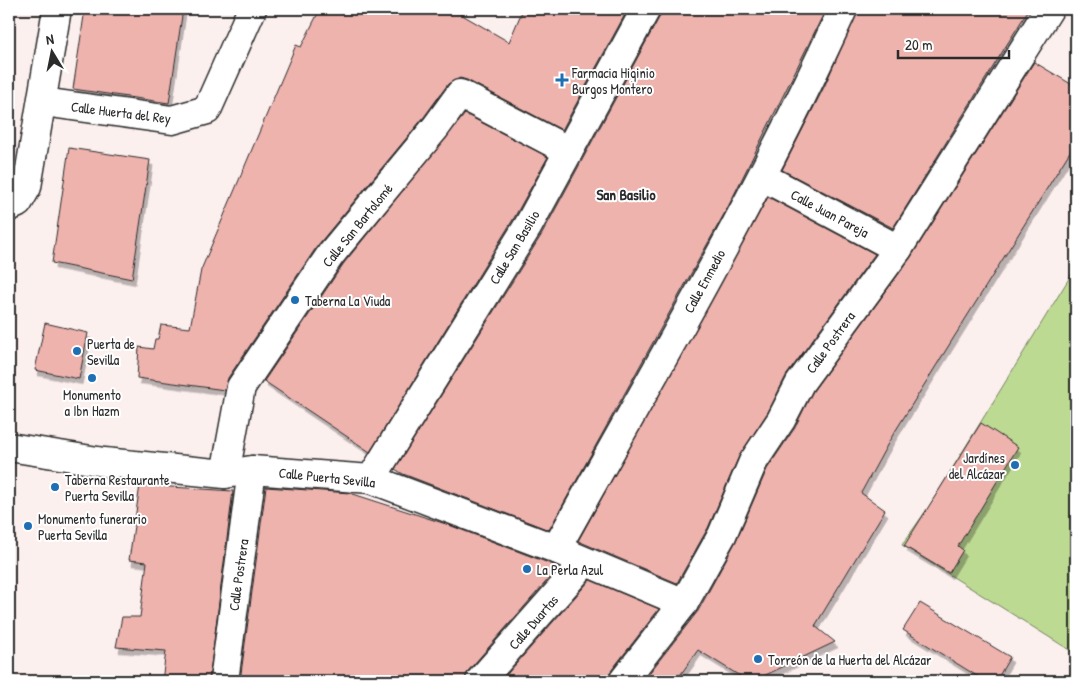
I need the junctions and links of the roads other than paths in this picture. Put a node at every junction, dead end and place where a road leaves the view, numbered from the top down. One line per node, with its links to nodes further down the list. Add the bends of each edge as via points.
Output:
1 (57, 9): 6 (street)
2 (252, 9): 6 (street, Calle Huerta del Rey, via 207,110 172,120)
3 (646, 9): 7 (street, Calle San Basilio)
4 (843, 9): 8 (street, Calle Enmedio)
5 (1050, 9): 10 (street, Calle Postrera)
6 (43, 102): 9 (street, via 27,187 18,204)
7 (567, 150): 13 (street, Calle San Bartolomé, via 460,94 332,254 241,387); 14 (street, Calle San Basilio, via 528,226)
8 (763, 177): 10 (street, Calle Juan Pareja); 15 (street, Calle Enmedio)
9 (9, 207)
10 (898, 249): 17 (street, Calle Postrera, via 800,383 781,420 753,462 722,535)
11 (9, 447): 13 (street, Calle Puerta Sevilla, via 104,462)
12 (252, 470): 13 (street, Calle Puerta Sevilla); 14 (street, Calle Puerta Sevilla); 18 (street, Calle Postrera)
13 (224, 474)
14 (371, 479): 15 (street, Calle Puerta Sevilla)
15 (556, 549): 16 (street, Calle Puerta Sevilla)
16 (585, 562): 17 (street, Calle Puerta Sevilla); 19 (street, Calle Duartas)
17 (684, 603): 20 (street, Calle Postrera)
18 (224, 681)
19 (480, 681)
20 (623, 681)

